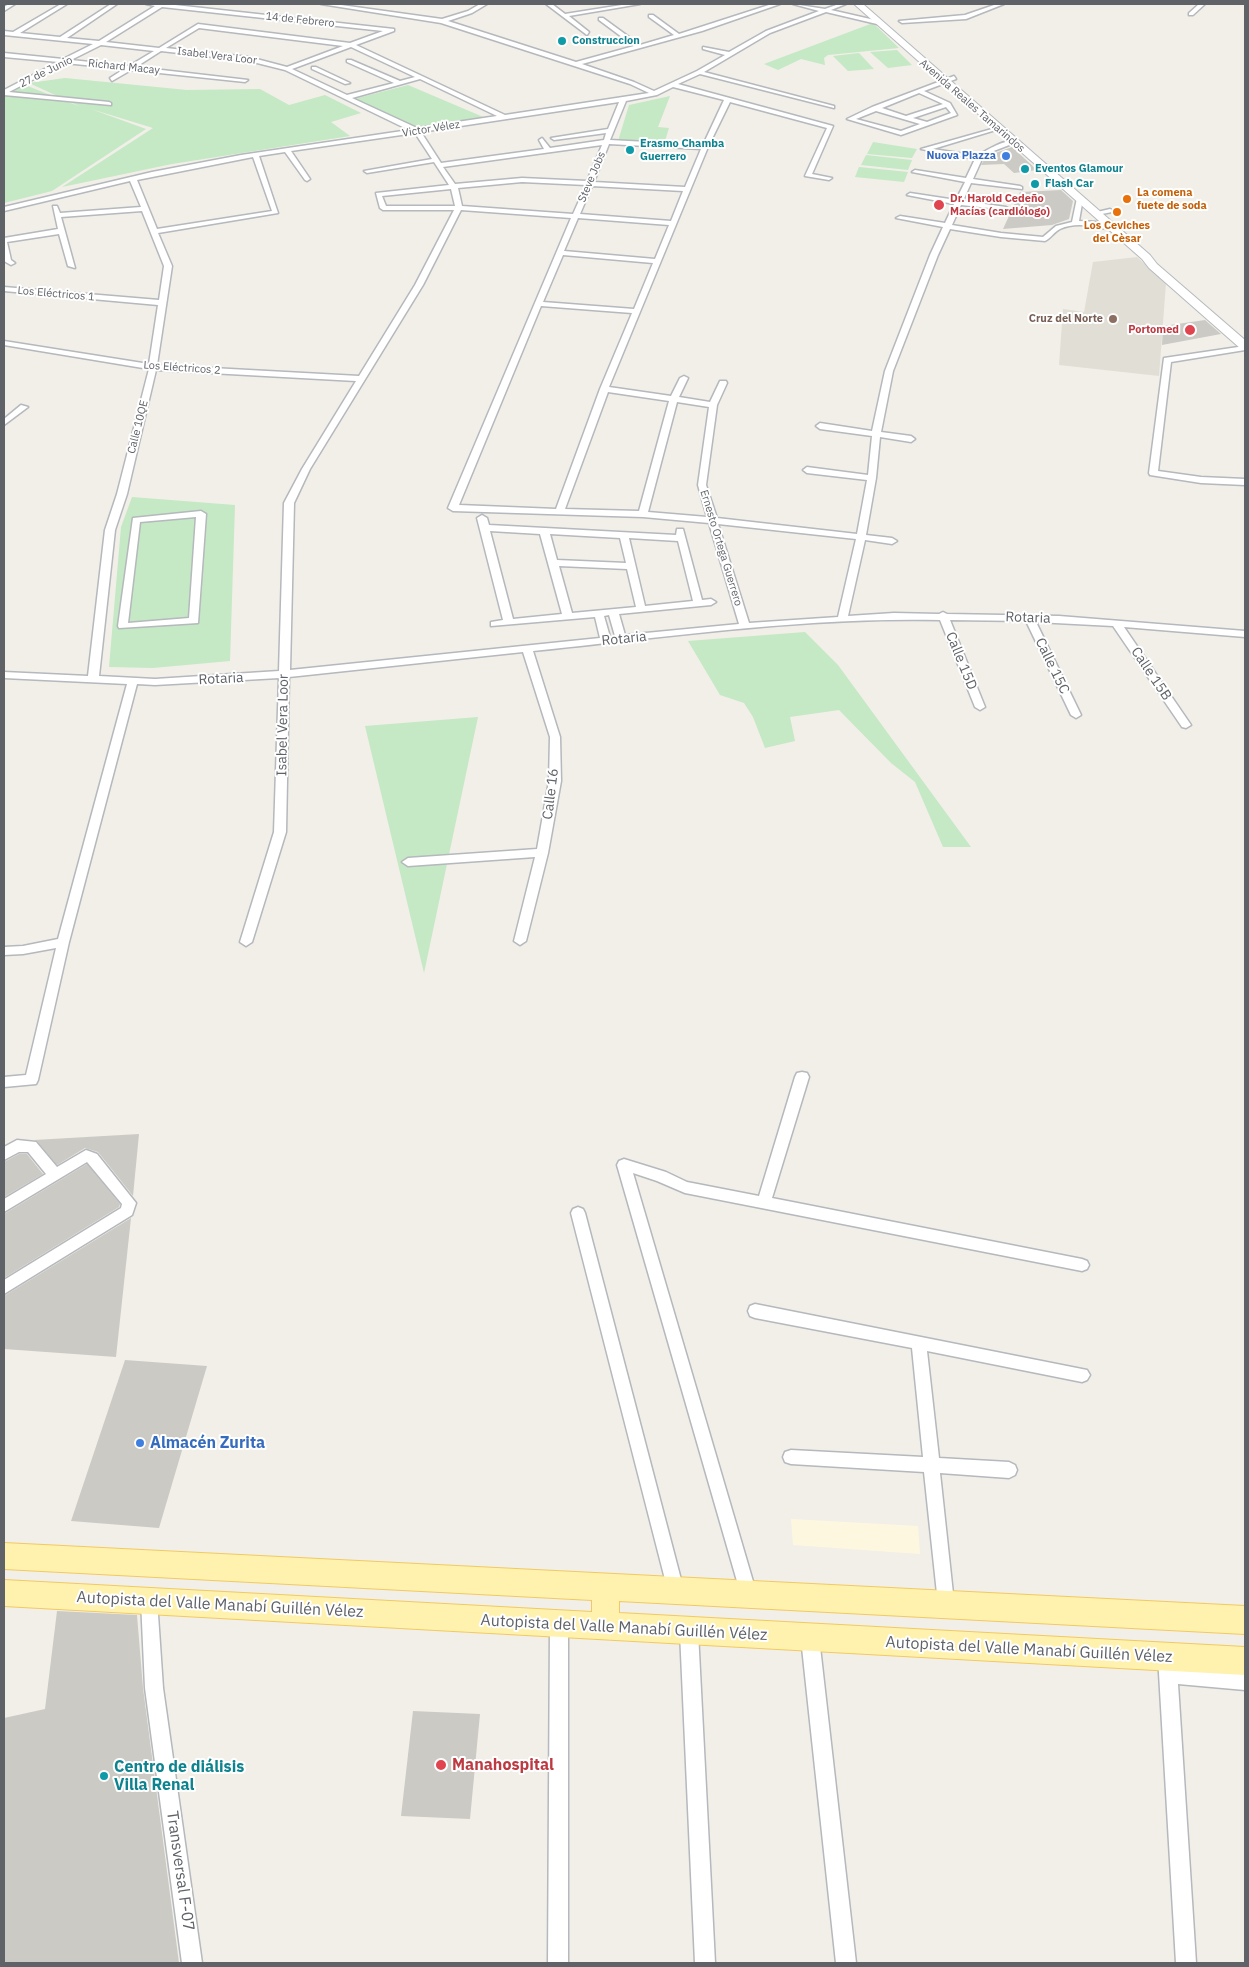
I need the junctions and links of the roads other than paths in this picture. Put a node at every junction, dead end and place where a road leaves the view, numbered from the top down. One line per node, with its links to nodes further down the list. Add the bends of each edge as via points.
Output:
1 (12, 4): 17 (street)
2 (64, 4): 28 (street)
3 (114, 4): 30 (street)
4 (149, 4): 5 (street, 14 de Febrero)
5 (163, 4): 31 (street, 27 de Junio); 32 (street, 14 de Febrero, via 392,30)
6 (324, 4): 23 (street)
7 (484, 4): 23 (street)
8 (550, 4): 20 (street)
9 (637, 4): 20 (street)
10 (777, 4): 29 (street)
11 (796, 4): 18 (street)
12 (843, 4): 18 (street, Victor Vélez)
13 (858, 4): 25 (main road, Avenida Reales Tamarindos)
14 (870, 4): 52 (main road, Avenida Reales Tamarindos)
15 (1001, 4): 24 (street, via 966,16)
16 (1202, 4): 19 (street)
17 (4, 9)
18 (822, 11): 25 (street); 36 (street, Victor Vélez, via 768,32)
19 (1191, 14)
20 (566, 16): 27 (street)
21 (651, 16): 29 (street)
22 (601, 19): 33 (street)
23 (442, 21): 40 (street)
24 (902, 21)
25 (877, 22): 52 (main road, Avenida Reales Tamarindos)
26 (4, 33): 28 (street, Isabel Vera Loor)
27 (587, 33)
28 (14, 34): 30 (street, Isabel Vera Loor)
29 (678, 36): 33 (street)
30 (61, 39): 31 (street, Isabel Vera Loor)
31 (100, 43): 35 (street, Isabel Vera Loor); 38 (street, 27 de Junio)
32 (351, 46): 35 (street, via 198,26); 45 (street); 49 (street)
33 (639, 47): 40 (street)
34 (705, 48): 36 (street)
35 (159, 50): 42 (street); 45 (street, Isabel Vera Loor, via 249,59)
36 (730, 54): 46 (street, Victor Vélez)
37 (4, 55): 38 (street, Richard Macay)
38 (67, 61): 42 (street, Richard Macay); 57 (street, 27 de Junio)
39 (349, 61): 41 (street)
40 (576, 64): 58 (street)
41 (362, 67): 44 (street); 54 (street)
42 (130, 68): 50 (street); 51 (street, Richard Macay)
43 (314, 68): 48 (street)
44 (354, 69)
45 (287, 70): 59 (street, Isabel Vera Loor)
46 (699, 72): 55 (street, Victor Vélez); 64 (street)
47 (339, 73): 48 (street)
48 (331, 75): 53 (street)
49 (418, 78): 54 (street); 66 (street)
50 (112, 79)
51 (245, 80)
52 (948, 81): 56 (street); 69 (main road, Avenida Reales Tamarindos); 100 (main road, Avenida Reales Tamarindos)
53 (347, 83)
54 (399, 83): 59 (street)
55 (674, 85): 58 (street, Victor Vélez); 60 (street)
56 (919, 92): 63 (street); 65 (street)
57 (4, 93): 62 (street)
58 (655, 94): 61 (street, Victor Vélez)
59 (345, 98): 70 (street, Isabel Vera Loor)
60 (728, 99): 76 (street); 85 (street, via 831,127 808,176)
61 (623, 100): 66 (street, Victor Vélez); 71 (street, Steve Jobs)
62 (110, 104)
63 (948, 104): 67 (street); 68 (street, via 955,114)
64 (832, 107)
65 (874, 108): 67 (street); 68 (street, via 850,119 901,133)
66 (504, 117): 70 (street, Victor Vélez)
67 (906, 118): 68 (street)
68 (927, 124)
69 (997, 128): 75 (main road, Avenida Reales Tamarindos); 80 (street, via 924,149)
70 (417, 131): 77 (street, Victor Vélez); 81 (street)
71 (611, 131): 72 (street); 74 (street, Steve Jobs)
72 (554, 138)
73 (542, 140): 78 (street)
74 (606, 142): 76 (street); 78 (street); 88 (street, Steve Jobs)
75 (1014, 142): 80 (street); 94 (main road, Avenida Reales Tamarindos)
76 (705, 147): 91 (street)
77 (287, 150): 79 (street, Victor Vélez); 86 (street)
78 (549, 151): 81 (street)
79 (255, 155): 84 (street, Victor Vélez); 110 (street, via 276,212)
80 (979, 158): 87 (street)
81 (439, 162): 82 (street); 89 (street)
82 (368, 171)
83 (915, 172): 87 (street)
84 (133, 178): 93 (street, Victor Vélez); 98 (street, Calle 10QE)
85 (829, 178)
86 (307, 179)
87 (970, 180): 90 (street); 95 (street)
88 (590, 183): 89 (street, via 504,180); 91 (street); 103 (street, Steve Jobs)
89 (454, 188): 96 (street); 96 (street, via 378,194 383,208)
90 (1020, 188)
91 (688, 189): 106 (street)
92 (910, 195): 95 (street)
93 (52, 198): 97 (street, Victor Vélez); 102 (street)
94 (1080, 198): 101 (main road, Avenida Reales Tamarindos); 105 (street)
95 (959, 202): 99 (street); 107 (street)
96 (459, 208): 103 (street); 126 (street, via 419,285)
97 (4, 209)
98 (144, 209): 102 (street); 110 (street, Calle 10QE)
99 (1006, 209)
100 (1110, 212): 101 (street); 120 (main road, Avenida Reales Tamarindos)
101 (1097, 213): 108 (main road, Avenida Reales Tamarindos)
102 (57, 215): 109 (street)
103 (576, 215): 106 (street); 112 (street, Steve Jobs)
104 (900, 218): 107 (street)
105 (1075, 222): 107 (street, via 1054,230 1045,239); 108 (street)
106 (673, 223): 113 (street)
107 (948, 226): 134 (street, via 890,365)
108 (1115, 229): 121 (main road, Avenida Reales Tamarindos)
109 (62, 231): 111 (street); 115 (street)
110 (155, 231): 117 (street, Calle 10QE, via 168,266)
111 (4, 241): 114 (street)
112 (560, 253): 113 (street); 118 (street, Steve Jobs)
113 (657, 261): 119 (street)
114 (11, 263)
115 (72, 266)
116 (4, 289): 117 (street, Los Eléctricos 1)
117 (163, 303): 124 (street, Calle 10QE)
118 (538, 304): 119 (street); 139 (street, Steve Jobs, via 452,508)
119 (636, 311): 128 (street)
120 (1244, 332): 121 (main road)
121 (1229, 333): 123 (main road, Avenida Reales Tamarindos)
122 (4, 344): 124 (street, Los Eléctricos 2)
123 (1245, 347): 138 (street, via 1167,360 1153,473)
124 (153, 367): 126 (street, Los Eléctricos 2); 170 (street, Calle 10QE, via 110,530)
125 (684, 378): 129 (street)
126 (362, 379): 168 (street, Isabel Vera Loor, via 306,469 289,503)
127 (723, 383): 130 (street, Ernesto Ortega Guerrero)
128 (604, 389): 129 (street); 139 (street)
129 (674, 399): 130 (street); 140 (street)
130 (713, 405): 142 (street, Ernesto Ortega Guerrero, via 701,480)
131 (24, 407): 132 (street)
132 (4, 423)
133 (820, 426): 134 (street)
134 (877, 434): 135 (street); 137 (street)
135 (911, 439)
136 (807, 470): 137 (street)
137 (872, 478): 146 (street)
138 (1245, 482)
139 (560, 511): 140 (street)
140 (643, 514): 142 (street)
141 (482, 518): 143 (street)
142 (712, 521): 146 (street); 163 (street, Ernesto Ortega Guerrero)
143 (485, 528): 144 (street); 160 (street)
144 (544, 531): 145 (street); 148 (street)
145 (624, 535): 149 (street); 151 (street, via 681,534)
146 (861, 537): 147 (street); 157 (street)
147 (892, 541)
148 (554, 563): 149 (street); 156 (street)
149 (631, 566): 152 (street)
150 (711, 602): 151 (street)
151 (698, 603): 152 (street)
152 (641, 610): 153 (street)
153 (613, 612): 154 (street); 165 (street)
154 (599, 614): 156 (street); 166 (street)
155 (942, 615): 157 (street, Rotaria); 158 (street, Rotaria); 172 (street, Calle 15D)
156 (568, 617): 160 (street)
157 (843, 618): 163 (street, Rotaria)
158 (1029, 618): 161 (street, Rotaria); 173 (street, Calle 15C)
159 (194, 621): 159 (street, via 201,514 136,520 123,626)
160 (509, 622): 162 (street)
161 (1116, 623): 164 (street, Rotaria); 174 (street, Calle 15B)
162 (495, 624)
163 (745, 626): 165 (street, Rotaria)
164 (1245, 634)
165 (621, 639): 166 (street, Rotaria)
166 (606, 640): 167 (street, Rotaria)
167 (527, 649): 168 (street, Rotaria); 175 (street, Calle 16, via 555,738 555,781)
168 (284, 674): 171 (street, Rotaria); 179 (street, Isabel Vera Loor, via 280,832)
169 (4, 675): 170 (street, Rotaria)
170 (93, 680): 171 (street, Rotaria)
171 (133, 681): 178 (street)
172 (980, 706)
173 (1076, 715)
174 (1186, 724)
175 (542, 853): 176 (street); 177 (street, Calle 16)
176 (408, 862)
177 (520, 940)
178 (63, 942): 180 (street); 182 (street, via 31,1080)
179 (246, 942)
180 (4, 951)
181 (802, 1078): 185 (street)
182 (4, 1082)
183 (4, 1154): 184 (street, via 17,1146 31,1146)
184 (55, 1175): 186 (street); 189 (street, via 86,1156 92,1158 129,1204 127,1210)
185 (764, 1202): 188 (street); 200 (street, via 685,1187 624,1165)
186 (4, 1206)
187 (578, 1213): 198 (street)
188 (1082, 1265)
189 (4, 1288)
190 (756, 1311): 191 (street)
191 (919, 1344): 192 (street); 194 (street)
192 (1082, 1375)
193 (791, 1457): 194 (street)
194 (931, 1466): 195 (street); 202 (street)
195 (1009, 1470)
196 (4, 1556): 197 (main road)
197 (606, 1588): 198 (main road); 205 (main road)
198 (676, 1591): 200 (main road)
199 (4, 1593): 201 (main road, Autopista del Valle Manabí Guillén Vélez)
200 (749, 1595): 202 (main road)
201 (149, 1600): 204 (main road, Autopista del Valle Manabí Guillén Vélez); 210 (street, Transversal F-07, via 154,1688)
202 (946, 1604): 203 (main road)
203 (1245, 1620)
204 (559, 1624): 205 (main road, Autopista del Valle Manabí Guillén Vélez); 211 (street)
205 (605, 1626): 206 (main road, Autopista del Valle Manabí Guillén Vélez)
206 (689, 1632): 207 (main road, Autopista del Valle Manabí Guillén Vélez); 212 (street)
207 (810, 1638): 208 (main road, Autopista del Valle Manabí Guillén Vélez); 213 (street)
208 (1174, 1663): 209 (main road, Autopista del Valle Manabí Guillén Vélez); 214 (street)
209 (1243, 1677)
210 (192, 1963)
211 (558, 1963)
212 (705, 1963)
213 (846, 1963)
214 (1186, 1963)

